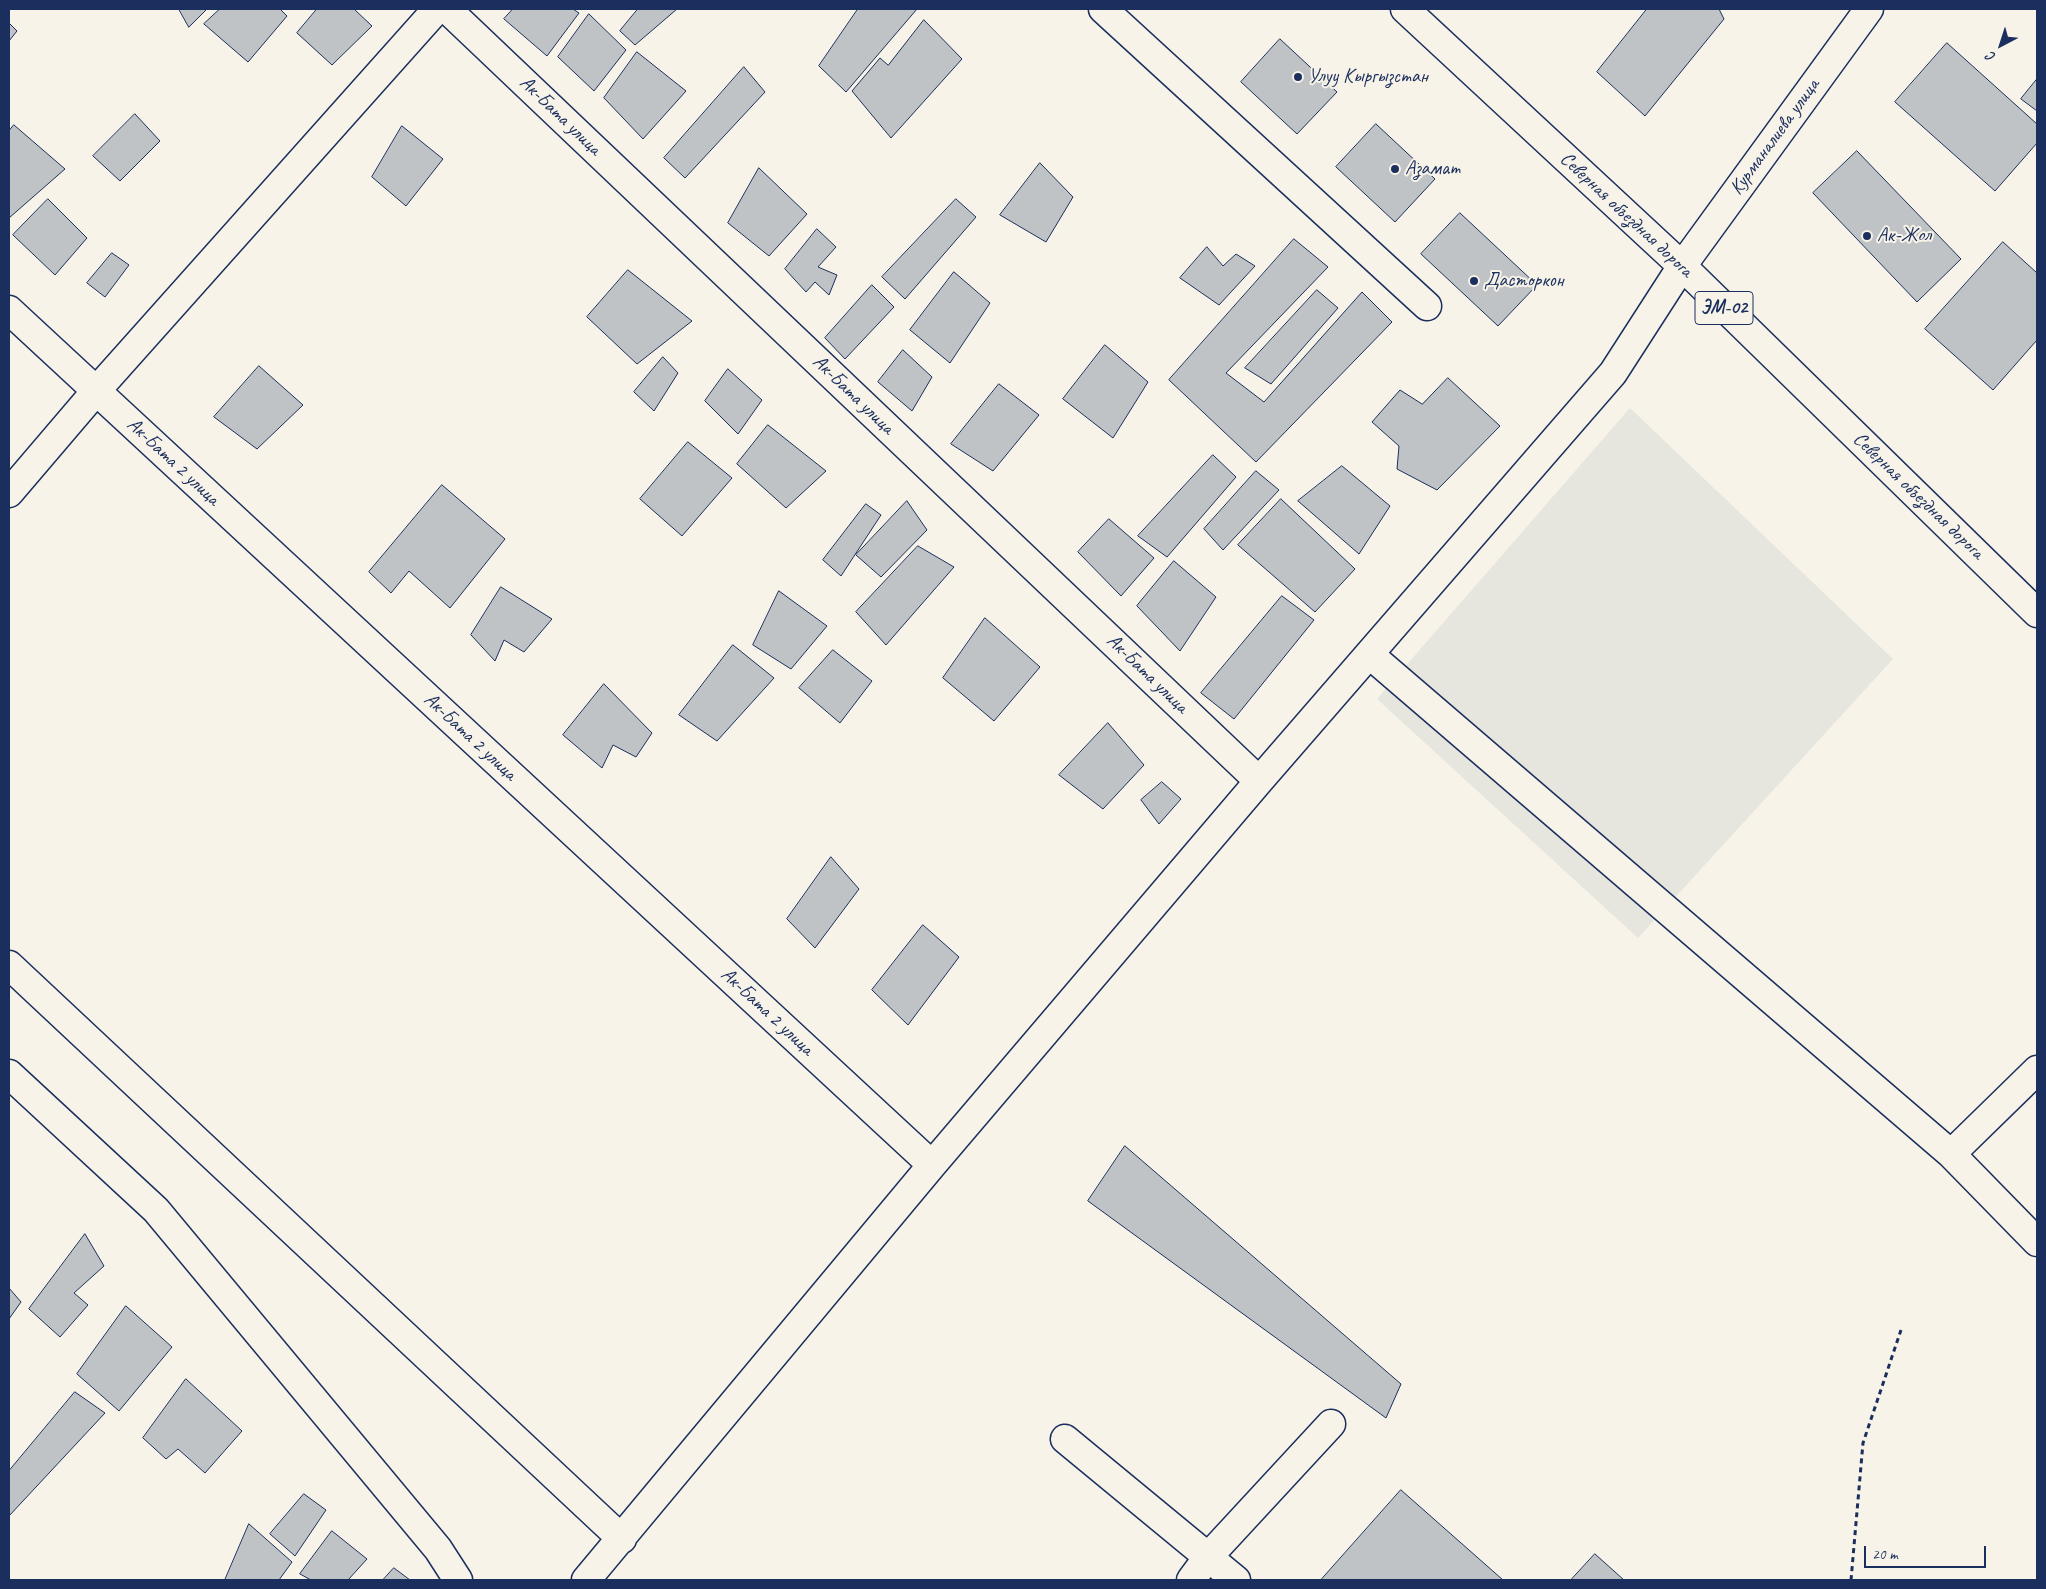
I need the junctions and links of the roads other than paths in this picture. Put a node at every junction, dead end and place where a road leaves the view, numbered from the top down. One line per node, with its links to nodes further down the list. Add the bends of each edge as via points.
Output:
1 (437, 9): 9 (main road)
2 (447, 9): 13 (main road, Ак-Бата улица)
3 (1103, 9): 7 (main road)
4 (1406, 9): 6 (main road, Северная объездная дорога / ЭМ-02)
5 (1869, 9): 6 (main road, Курманалиева улица)
6 (1682, 266): 11 (main road, Северная объездная дорога / ЭМ-02); 12 (main road, Курманалиева улица, via 1613,373)
7 (1427, 306)
8 (9, 310): 9 (main road, Ак-Бата 2 улица)
9 (96, 391): 10 (main road); 18 (main road, Ак-Бата 2 улица)
10 (9, 494)
11 (2037, 613)
12 (1369, 654): 13 (main road, Курманалиева улица); 17 (main road)
13 (1259, 781): 18 (main road, Курманалиева улица)
14 (9, 965): 22 (main road)
15 (2037, 1070): 17 (main road)
16 (9, 1074): 24 (main road, via 156,1210 438,1549)
17 (1951, 1154): 19 (main road)
18 (932, 1165): 22 (main road, Курманалиева улица)
19 (2037, 1242)
20 (1331, 1424): 23 (main road)
21 (1065, 1439): 23 (main road)
22 (622, 1539): 25 (main road, Курманалиева улица)
23 (1208, 1557): 26 (main road); 27 (main road)
24 (458, 1580)
25 (586, 1580)
26 (1191, 1580)
27 (1236, 1580)

